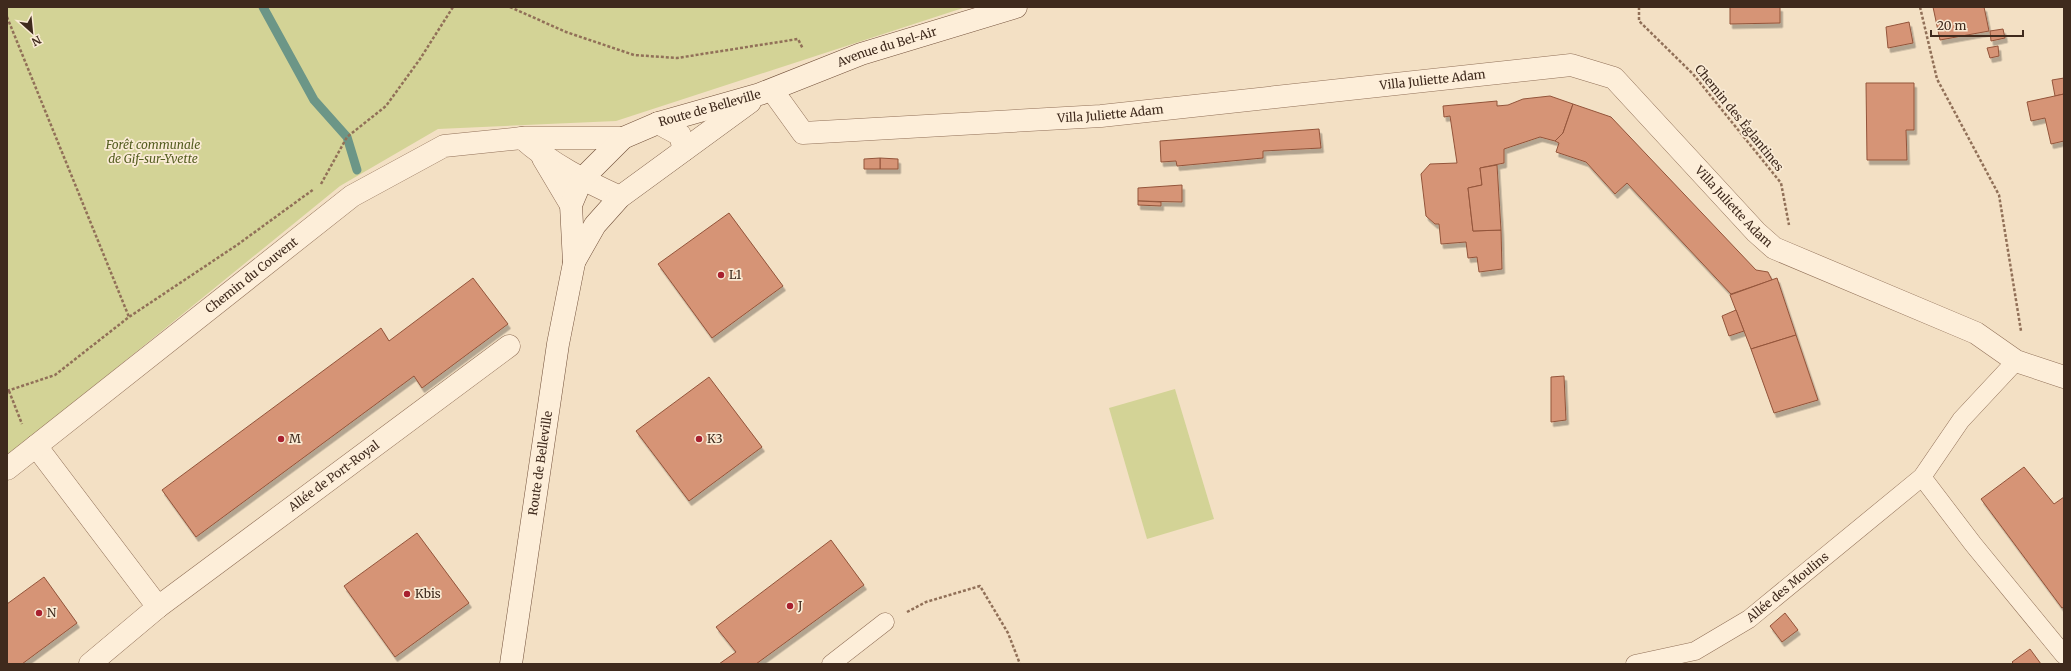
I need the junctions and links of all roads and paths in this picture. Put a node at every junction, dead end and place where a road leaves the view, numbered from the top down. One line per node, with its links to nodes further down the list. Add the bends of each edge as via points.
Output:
1 (453, 7): 19 (path, via 386,106 348,137 322,183 237,245)
2 (510, 7): 7 (path, via 566,32 634,55 677,58 798,39)
3 (1016, 7): 7 (street, Avenue du Bel-Air, via 861,54)
4 (1638, 7): 17 (path, Chemin des Églantines, via 1639,21 1693,74 1781,183)
5 (1920, 7): 21 (path, via 1937,79 1998,195 2022,337)
6 (7, 17): 19 (path)
7 (815, 73): 8 (street, Avenue du Bel-Air)
8 (766, 92): 9 (street, Route de Belleville); 12 (street, Route de Belleville); 17 (street, Villa Juliette Adam, via 803,134 1101,116 1571,65 1614,78 1756,232 1774,248)
9 (658, 123): 11 (street, Route de Belleville); 12 (street, via 680,135)
10 (522, 138): 11 (street, Chemin du Couvent); 13 (street); 24 (street, Chemin du Couvent, via 444,146 352,196)
11 (623, 138): 14 (street, Route de Belleville)
12 (684, 150): 15 (street, Route de Belleville)
13 (541, 155): 14 (street); 16 (street)
14 (582, 179): 15 (street); 16 (street, Route de Belleville)
15 (620, 197): 18 (street, Route de Belleville, via 595,225)
16 (571, 205): 18 (street, Route de Belleville)
17 (1795, 256): 21 (street, Villa Juliette Adam, via 1976,333)
18 (574, 264): 32 (street, Route de Belleville, via 558,344)
19 (129, 317): 23 (path, via 55,375)
20 (509, 346): 27 (street, Allée de Port-Royal)
21 (2016, 360): 22 (street, Villa Juliette Adam); 26 (lane, Allée des Moulins, via 1961,420)
22 (2064, 377)
23 (8, 391): 24 (path, via 21,422)
24 (36, 446): 25 (street, Chemin du Couvent); 27 (street)
25 (7, 469)
26 (1922, 477): 29 (lane); 30 (lane, Allée des Moulins, via 1749,619)
27 (158, 607): 31 (street, Allée de Port-Royal)
28 (885, 622): 33 (lane); 34 (path, via 926,602 980,586 1008,633)
29 (2064, 655)
30 (1698, 657): 35 (lane, Allée des Moulins)
31 (90, 664)
32 (510, 664)
33 (831, 664)
34 (1020, 664)
35 (1635, 664)

